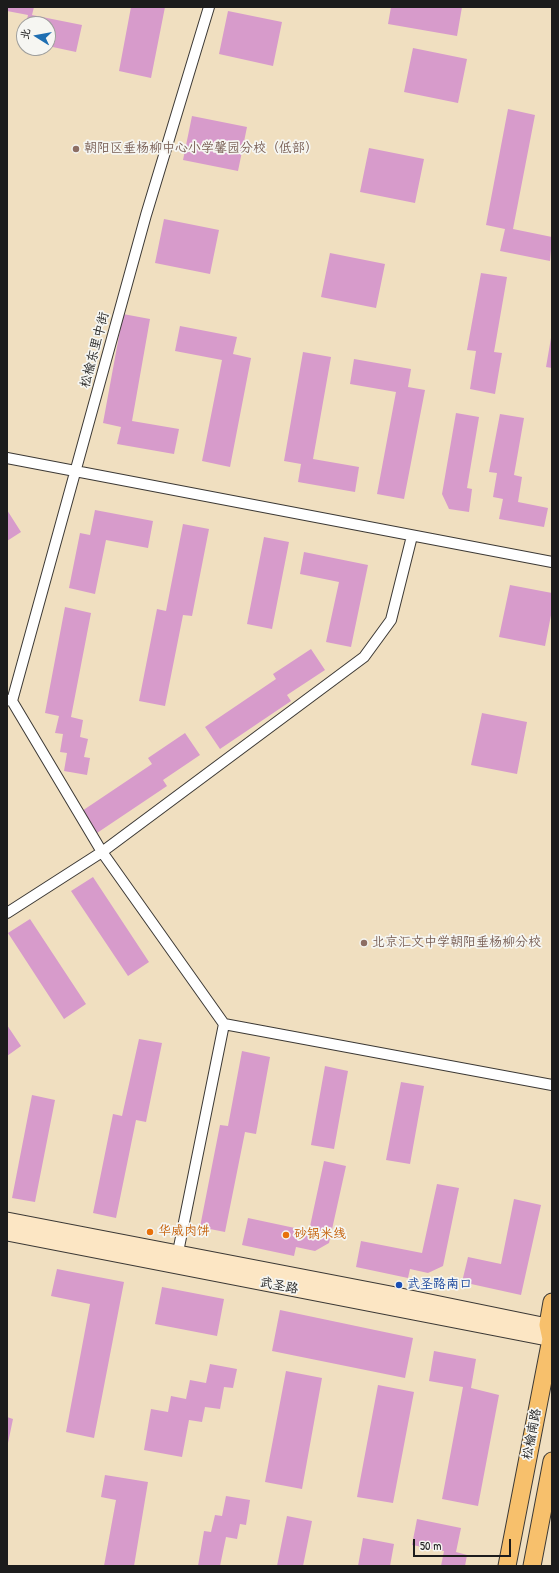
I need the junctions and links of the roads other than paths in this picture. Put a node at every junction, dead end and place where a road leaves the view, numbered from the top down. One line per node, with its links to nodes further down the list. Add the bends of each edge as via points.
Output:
1 (209, 7): 3 (street, 松榆东里中街, via 146,215)
2 (7, 458): 3 (street)
3 (75, 472): 4 (street); 6 (street, 松榆东里中街)
4 (412, 536): 5 (street); 7 (street, via 391,620 364,657)
5 (552, 562)
6 (10, 700): 7 (street)
7 (102, 852): 8 (street); 9 (street)
8 (7, 913)
9 (224, 1024): 10 (street); 12 (street)
10 (552, 1085)
11 (7, 1231): 12 (street, 武圣路); 14 (street, 武圣路)
12 (178, 1252): 14 (street, 武圣路)
13 (552, 1302): 14 (main road, 松榆南路)
14 (551, 1333): 16 (main road, 松榆南路)
15 (552, 1461): 17 (main road, 松榆南路)
16 (507, 1566)
17 (532, 1566)

